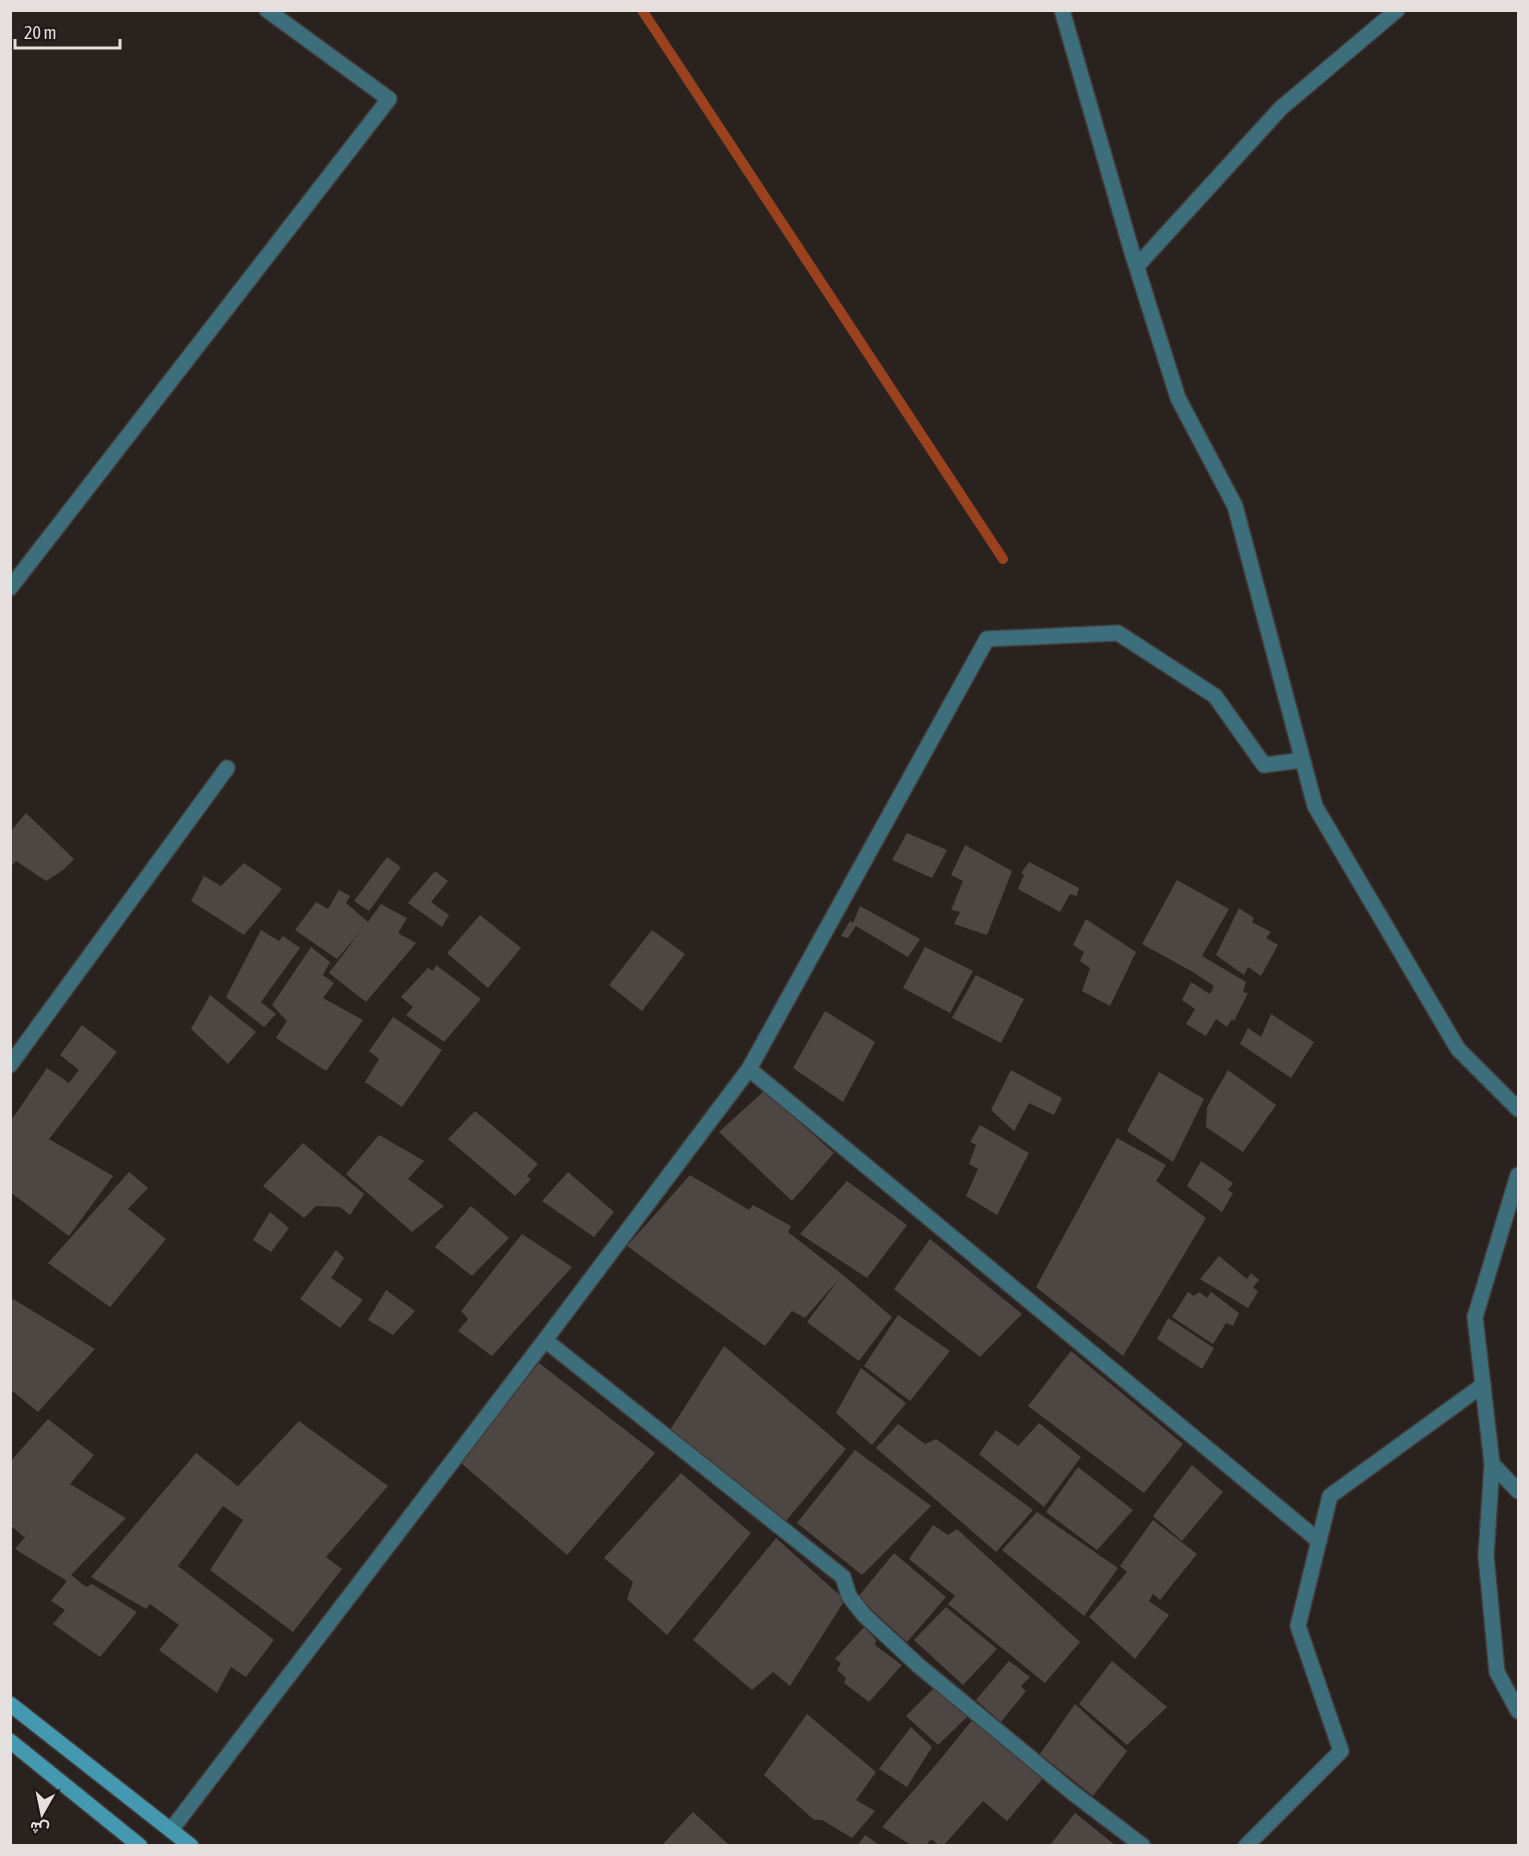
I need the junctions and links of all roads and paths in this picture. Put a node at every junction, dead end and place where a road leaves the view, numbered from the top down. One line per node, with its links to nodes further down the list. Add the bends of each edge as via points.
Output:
1 (267, 10): 5 (street, via 388,99)
2 (1062, 10): 4 (street)
3 (1397, 10): 4 (street, via 1281,108)
4 (1137, 266): 6 (street, via 1179,398 1235,507)
5 (10, 588)
6 (1302, 760): 9 (street, via 1264,765 1215,696 1118,633 987,639); 10 (street, via 1315,806 1458,1049)
7 (227, 768): 8 (street)
8 (10, 1065)
9 (749, 1069): 12 (street); 16 (street)
10 (1518, 1109)
11 (1518, 1175): 13 (street, via 1475,1317)
12 (545, 1340): 20 (street); 23 (street, via 843,1577 849,1596 864,1615 919,1666)
13 (1483, 1385): 14 (street); 16 (street, via 1330,1496)
14 (1492, 1464): 15 (street); 18 (street, via 1486,1556 1497,1672)
15 (1518, 1491)
16 (1319, 1541): 24 (street, via 1298,1626 1341,1751)
17 (10, 1704): 20 (main road)
18 (1518, 1711)
19 (10, 1741): 21 (main road)
20 (171, 1830): 22 (main road)
21 (140, 1845)
22 (191, 1845)
23 (1143, 1845)
24 (1246, 1845)

